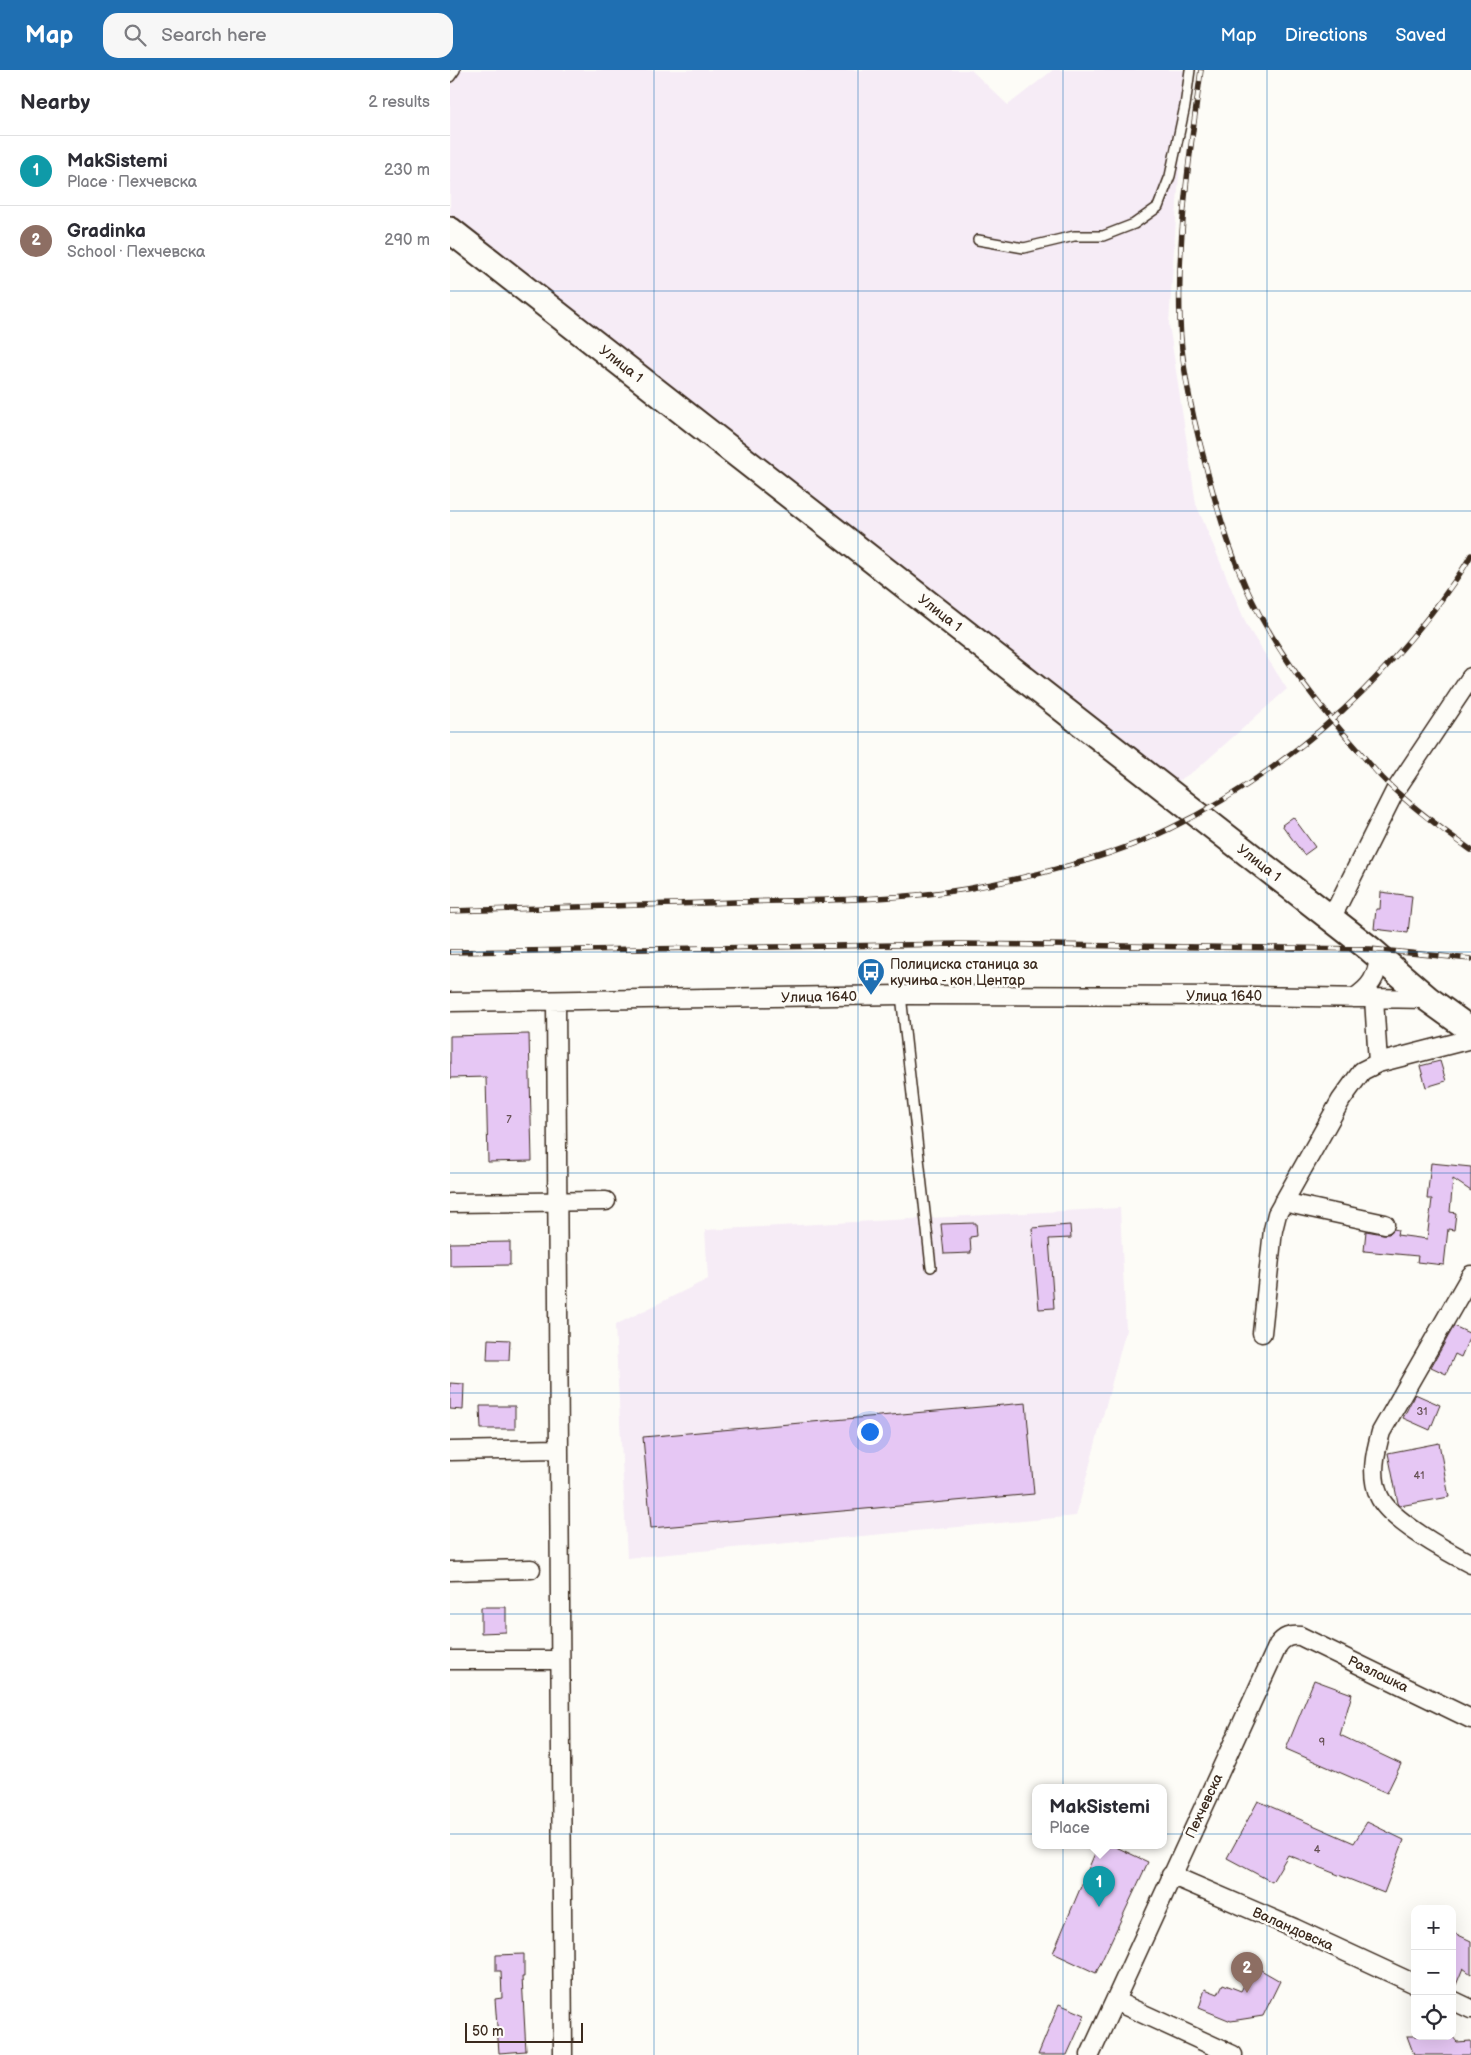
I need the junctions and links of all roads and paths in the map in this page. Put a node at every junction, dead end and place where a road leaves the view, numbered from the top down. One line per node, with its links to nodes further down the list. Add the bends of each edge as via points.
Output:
1 (455, 70): 3 (lane)
2 (1190, 70): 5 (lane, via 1170,176 1158,207 1134,224 1103,236 1074,236 1024,248)
3 (450, 77)
4 (450, 230): 7 (main road, Улица 1)
5 (978, 240)
6 (1471, 676): 7 (street, via 1395,791)
7 (1331, 919): 8 (main road, Улица 1)
8 (1379, 957): 10 (street, via 1373,982); 12 (main road, Улица 1)
9 (901, 995): 10 (street, Улица 1640); 13 (street, Улица 1640); 23 (lane)
10 (1354, 998): 11 (street, Улица 1640)
11 (1374, 998): 12 (street, Улица 1640); 17 (street)
12 (1428, 999): 15 (main road, Улица 1)
13 (556, 1001): 14 (street, Улица 1640); 19 (street)
14 (450, 1002)
15 (1471, 1030)
16 (1471, 1040): 17 (street)
17 (1378, 1063): 20 (street, via 1362,1072 1341,1100)
18 (606, 1201): 19 (street)
19 (557, 1202): 21 (street); 26 (street)
20 (1284, 1202): 22 (street); 25 (street, via 1273,1230)
21 (450, 1203)
22 (1385, 1224)
23 (931, 1267)
24 (1471, 1275): 28 (street, via 1381,1432 1374,1471 1379,1497 1398,1518 1438,1547)
25 (1262, 1333)
26 (559, 1449): 27 (street); 33 (street)
27 (450, 1451)
28 (1471, 1564)
29 (531, 1569): 30 (street)
30 (450, 1571)
31 (1283, 1639): 34 (street, Разлошка, via 1300,1636); 35 (street, Пехчевска)
32 (450, 1660): 33 (street)
33 (560, 1660): 40 (street)
34 (1471, 1719)
35 (1171, 1875): 36 (street, Валандовска); 37 (street, Пехчевска)
36 (1411, 1982)
37 (1115, 2001): 41 (street, Пехчевска); 42 (street)
38 (1456, 2002): 39 (street)
39 (1471, 2009)
40 (563, 2055)
41 (1090, 2055)
42 (1234, 2055)

